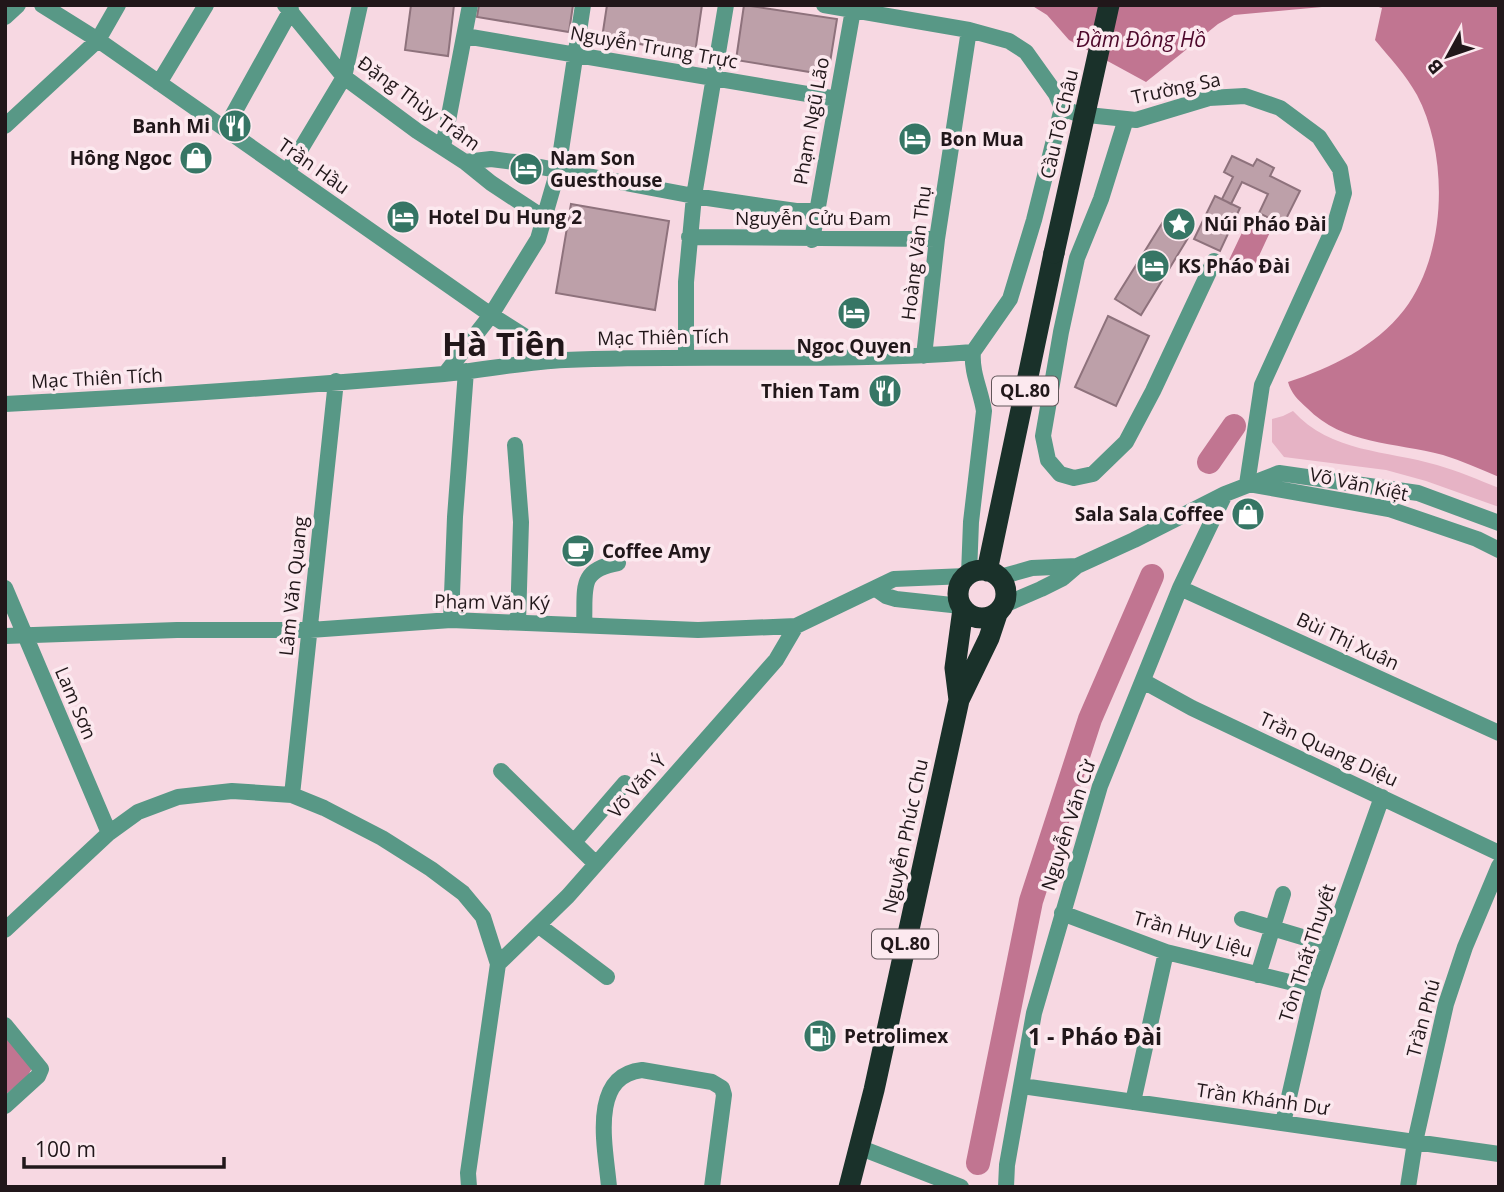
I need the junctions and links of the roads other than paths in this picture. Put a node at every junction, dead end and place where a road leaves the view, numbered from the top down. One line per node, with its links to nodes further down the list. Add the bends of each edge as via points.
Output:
1 (18, 5): 13 (street)
2 (43, 5): 16 (street, Trần Hầu)
3 (118, 5): 16 (street)
4 (206, 5): 20 (street)
5 (360, 5): 18 (street)
6 (470, 5): 15 (street)
7 (583, 5): 17 (street)
8 (726, 5): 19 (street)
9 (824, 5): 12 (street)
10 (1109, 5): 38 (highway, Cầu Tô Châu / QL.80, bridge)
11 (289, 7): 18 (street, Đặng Thùy Trâm); 25 (street)
12 (853, 10): 14 (street); 21 (street, Phạm Ngũ Lão)
13 (5, 18)
14 (969, 30): 22 (street, via 1009,41 1026,52); 34 (street, Hoàng Văn Thụ)
15 (465, 36): 17 (street, Nguyễn Trung Trực); 26 (street)
16 (98, 40): 20 (street, Trần Hầu); 24 (street)
17 (575, 54): 19 (street, Nguyễn Trung Trực); 28 (street)
18 (344, 77): 26 (street, Đặng Thùy Trâm); 29 (street)
19 (713, 78): 21 (street, Nguyễn Trung Trực); 30 (street)
20 (159, 83): 25 (street, Trần Hầu)
21 (836, 99): 31 (street, Phạm Ngũ Lão)
22 (1062, 108): 23 (street, Trường Sa); 40 (street, via 1010,299)
23 (1126, 119): 37 (street); 49 (street, Trường Sa, via 1209,98 1245,96 1280,108 1319,137 1340,169 1344,193 1334,227 1262,385)
24 (5, 126)
25 (225, 129): 29 (street, Trần Hầu)
26 (443, 147): 27 (street, Đặng Thùy Trâm)
27 (466, 162): 28 (street, via 491,159); 32 (street, Đặng Thùy Trâm)
28 (558, 170): 30 (street); 32 (street)
29 (286, 172): 39 (street, Trần Hầu)
30 (694, 196): 31 (street); 33 (street)
31 (816, 211): 35 (street, Phạm Ngũ Lão)
32 (544, 218): 39 (street, via 538,239)
33 (690, 237): 35 (street, Nguyễn Cửu Đam); 42 (street)
34 (937, 239): 35 (street, Nguyễn Cửu Đam); 41 (street, Hoàng Văn Thụ)
35 (812, 240)
36 (1214, 261): 37 (street, via 1126,442 1093,474 1074,478 1060,474 1048,460 1043,436)
37 (1070, 290): 38 (street)
38 (1046, 291): 55 (highway, QL.80)
39 (491, 315): 43 (street, Trần Hầu); 45 (street)
40 (972, 352): 41 (street, Mạc Thiên Tích); 55 (street, via 971,365 984,411 971,522)
41 (924, 356): 42 (street, Mạc Thiên Tích)
42 (686, 357): 43 (street, Mạc Thiên Tích)
43 (562, 360): 44 (street, Mạc Thiên Tích)
44 (466, 371): 45 (street, Mạc Thiên Tích); 61 (street)
45 (445, 374): 46 (street, Mạc Thiên Tích)
46 (336, 381): 47 (street, Mạc Thiên Tích); 65 (street, Lâm Văn Quang)
47 (5, 404)
48 (515, 445): 62 (street, via 521,522)
49 (1247, 484): 50 (street, Võ Văn Kiệt); 51 (street, Võ Văn Kiệt, via 1279,473 1418,493); 52 (street, Võ Văn Kiệt, via 1389,509)
50 (1225, 494): 54 (street, Võ Văn Kiệt); 56 (street, Nguyễn Văn Cừ)
51 (1499, 523)
52 (1499, 550)
53 (618, 564): 63 (street, via 603,566 586,580)
54 (1077, 566): 55 (street, Võ Văn Kiệt); 60 (street, Võ Văn Kiệt)
55 (981, 575): 58 (street, Phạm Văn Ký, via 894,579); 59 (highway, via 958,590); 60 (highway, via 1006,589)
56 (1180, 587): 68 (street, Nguyễn Văn Cừ); 70 (street, Bùi Thị Xuân)
57 (5, 588): 67 (street, Lam Sơn)
58 (876, 589): 59 (street, via 896,599); 64 (street, Phạm Văn Ký)
59 (962, 607): 60 (highway, via 983,619); 69 (highway, Nguyễn Phúc Chu / QL.80, via 955,668)
60 (1001, 610): 69 (highway, Nguyễn Phúc Chu)
61 (451, 620): 62 (street, Phạm Văn Ký); 65 (street, Phạm Văn Ký)
62 (518, 622): 63 (street, Phạm Văn Ký)
63 (584, 625): 64 (street, Phạm Văn Ký, via 698,630)
64 (796, 626): 78 (street, Võ Văn Ý, via 776,660)
65 (310, 631): 67 (street, Phạm Văn Ký); 73 (street, Lâm Văn Quang)
66 (5, 636): 67 (street, Phạm Văn Ký)
67 (24, 636): 75 (street, Lam Sơn)
68 (1143, 681): 74 (street, Trần Quang Diệu); 81 (street, Nguyễn Văn Cừ, via 1101,786)
69 (959, 700): 98 (highway, Nguyễn Phúc Chu / QL.80)
70 (1499, 733)
71 (501, 771): 76 (street)
72 (625, 783): 76 (street)
73 (292, 795): 75 (street, via 232,791 178,797 138,812); 88 (street, via 382,838 463,893 483,917)
74 (1382, 797): 77 (street, Trần Quang Diệu); 86 (street, Tôn Thất Thuyết)
75 (109, 833): 85 (street)
76 (574, 842): 78 (street)
77 (1499, 853)
78 (596, 864): 83 (street, Võ Văn Ý)
79 (1499, 866): 97 (street, Trần Phú, via 1446,1004)
80 (1283, 894): 84 (street)
81 (1062, 913): 87 (street, Trần Huy Liệu); 93 (street, Nguyễn Văn Cừ, via 1034,1013)
82 (1242, 919): 84 (street)
83 (538, 925): 88 (street, Võ Văn Ý); 90 (street)
84 (1274, 927): 86 (street); 89 (street)
85 (5, 930)
86 (1329, 945): 91 (street, Tôn Thất Thuyết)
87 (1166, 952): 89 (street, Trần Huy Liệu); 94 (street)
88 (498, 964): 100 (street)
89 (1258, 975): 91 (street, Trần Huy Liệu)
90 (607, 977)
91 (1314, 988): 96 (street, Tôn Thất Thuyết)
92 (5, 1025): 95 (street, via 41,1069)
93 (1022, 1086): 94 (street, Trần Khánh Dư); 105 (street, Nguyễn Văn Cừ)
94 (1133, 1101): 96 (street, Trần Khánh Dư)
95 (5, 1106)
96 (1283, 1123): 97 (street, Trần Khánh Dư)
97 (1415, 1142): 99 (street, Trần Khánh Dư); 106 (street, Trần Phú)
98 (861, 1148): 103 (highway, Nguyễn Phúc Chu / QL.80); 104 (street)
99 (1499, 1154)
100 (469, 1187)
101 (610, 1187): 102 (street, via 604,1122 607,1095 631,1072 642,1070 712,1082 722,1088)
102 (712, 1187)
103 (849, 1187)
104 (961, 1187)
105 (1006, 1187)
106 (1408, 1187)

